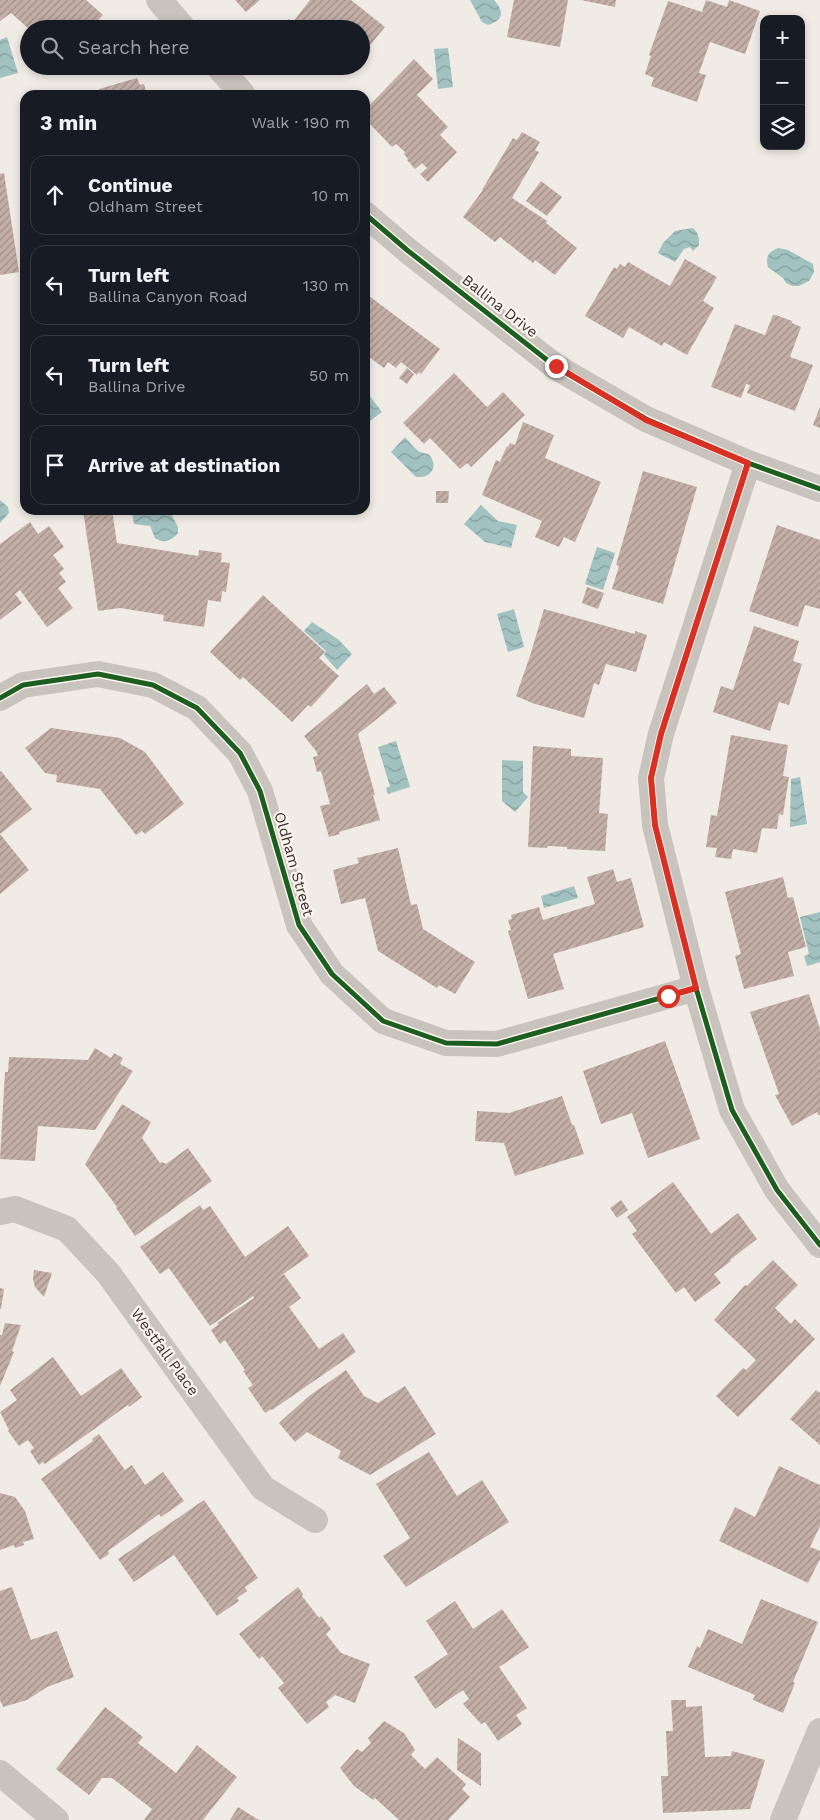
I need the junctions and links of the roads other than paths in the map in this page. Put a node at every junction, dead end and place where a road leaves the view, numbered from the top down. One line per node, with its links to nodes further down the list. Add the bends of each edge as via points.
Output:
1 (159, 0): 2 (street)
2 (176, 20)
3 (226, 75): 4 (street)
4 (239, 90)
5 (370, 218): 6 (street, Ballina Drive, via 556,366 646,420)
6 (748, 463): 7 (street, Ballina Drive); 9 (street, via 661,734 651,778 655,825)
7 (820, 489)
8 (0, 698): 9 (street, Oldham Street, via 23,685 98,674 153,685 197,708 240,753 260,792 298,925 332,974 383,1021 446,1044 497,1044)
9 (696, 988): 11 (street, via 732,1110 777,1190)
10 (0, 1212): 12 (street, Westfall Place, via 15,1209 67,1229 108,1273 264,1488)
11 (820, 1245)
12 (315, 1520)
13 (820, 1731): 16 (street)
14 (0, 1773): 15 (street)
15 (56, 1820)
16 (783, 1820)

